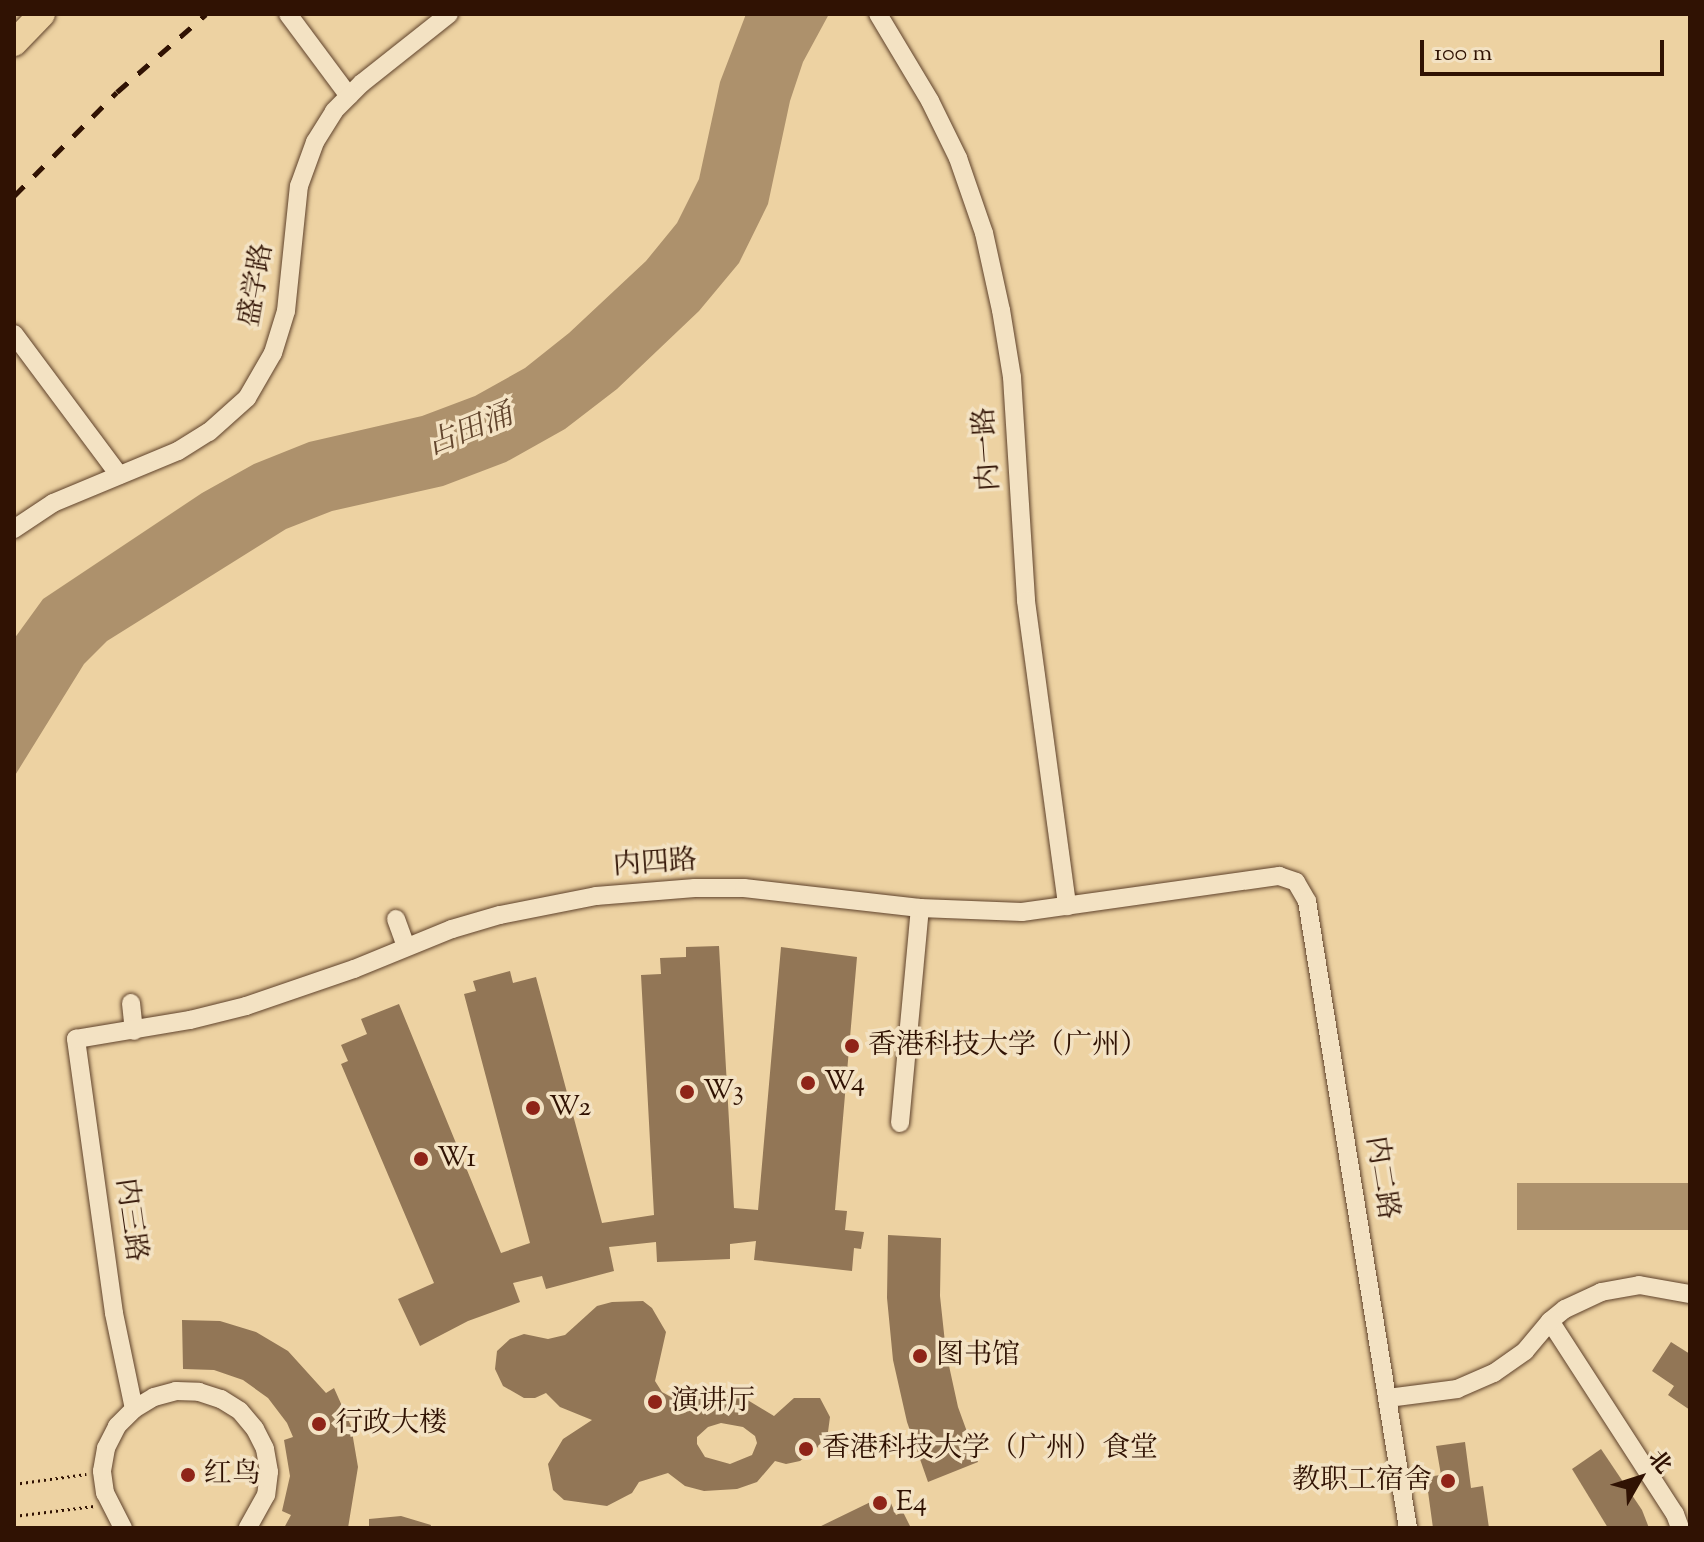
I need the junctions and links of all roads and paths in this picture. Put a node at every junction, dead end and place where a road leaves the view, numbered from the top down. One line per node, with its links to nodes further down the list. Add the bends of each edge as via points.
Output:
1 (42, 14): 5 (highway)
2 (288, 14): 6 (street)
3 (449, 14): 6 (street, 盛学路)
4 (878, 14): 11 (street, 内一路, via 958,158 984,233 1001,310 1012,377 1026,601)
5 (14, 43)
6 (349, 96): 8 (street, 盛学路, via 315,142 299,186 286,311 273,353 247,398 189,445)
7 (14, 334): 8 (street)
8 (119, 475): 9 (street, 盛学路, via 53,503)
9 (14, 529)
10 (1256, 879): 11 (street, 内四路); 21 (street, 内二路, via 1288,878 1307,901)
11 (1067, 906): 12 (street, 内四路, via 1022,912)
12 (920, 908): 14 (street, 内四路, via 794,891 645,891 500,915); 18 (street)
13 (396, 919): 14 (street)
14 (406, 946): 16 (street, 内四路, via 273,997)
15 (131, 1003): 16 (street)
16 (134, 1031): 17 (street, 内四路)
17 (76, 1039): 22 (street, 内三路, via 114,1313)
18 (900, 1123)
19 (1690, 1294): 20 (street, via 1659,1286 1620,1288 1582,1300)
20 (1550, 1321): 21 (street, via 1525,1351 1477,1382); 30 (street)
21 (1388, 1398): 29 (street, 内二路)
22 (134, 1409): 23 (street, via 117,1426); 28 (street, via 154,1397 187,1391 221,1399 240,1411 260,1439 269,1472 266,1495)
23 (102, 1471): 24 (path); 25 (street)
24 (14, 1484)
25 (108, 1504): 26 (path); 27 (street)
26 (14, 1516)
27 (123, 1528)
28 (248, 1528)
29 (1408, 1528)
30 (1680, 1528)

